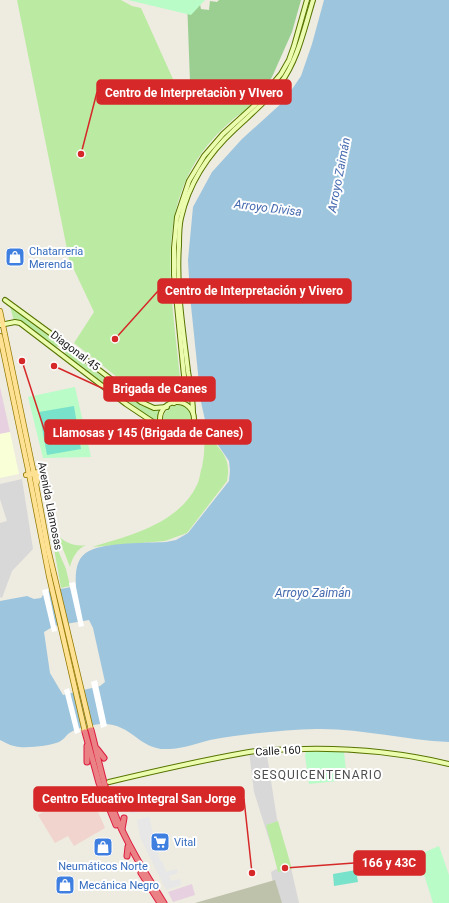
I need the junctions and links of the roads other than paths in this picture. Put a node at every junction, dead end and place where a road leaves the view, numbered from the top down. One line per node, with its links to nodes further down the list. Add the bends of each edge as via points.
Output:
1 (308, 0): 7 (main road, via 289,60 281,74 255,105 223,134 204,156 189,181 181,204 175,233 174,275 185,381 183,391)
2 (313, 0): 9 (main road, via 299,48 284,78 267,100 213,151 194,181 183,212 178,275)
3 (5, 300): 8 (main road, Diagonal 45, via 141,402 154,408)
4 (0, 311): 5 (main road, Avenida Llamosas)
5 (2, 325): 10 (main road, Diagonal 45, via 20,323); 11 (main road, Avenida Llamosas)
6 (0, 336): 11 (main road, Avenida Llamosas)
7 (174, 403): 8 (main road); 9 (main road, via 185,405)
8 (166, 407): 10 (main road, via 161,420)
9 (193, 413): 10 (main road, via 193,424 186,434 173,435)
10 (164, 430)
11 (32, 474): 12 (main road, Avenida Llamosas, via 37,486 48,549); 13 (main road, Avenida Llamosas, via 52,588)
12 (91, 730): 15 (highway)
13 (85, 732): 14 (highway)
14 (87, 741): 17 (highway); 21 (highway)
15 (95, 746): 16 (highway); 23 (highway, via 109,799)
16 (104, 758)
17 (87, 762)
18 (449, 764): 19 (main road, Calle 160, via 372,751 283,749 250,752)
19 (109, 782)
20 (105, 809): 21 (highway)
21 (111, 815): 24 (highway)
22 (124, 818): 23 (highway)
23 (122, 830): 27 (highway)
24 (128, 847): 25 (highway); 26 (highway)
25 (128, 856)
26 (160, 903)
27 (164, 903)

